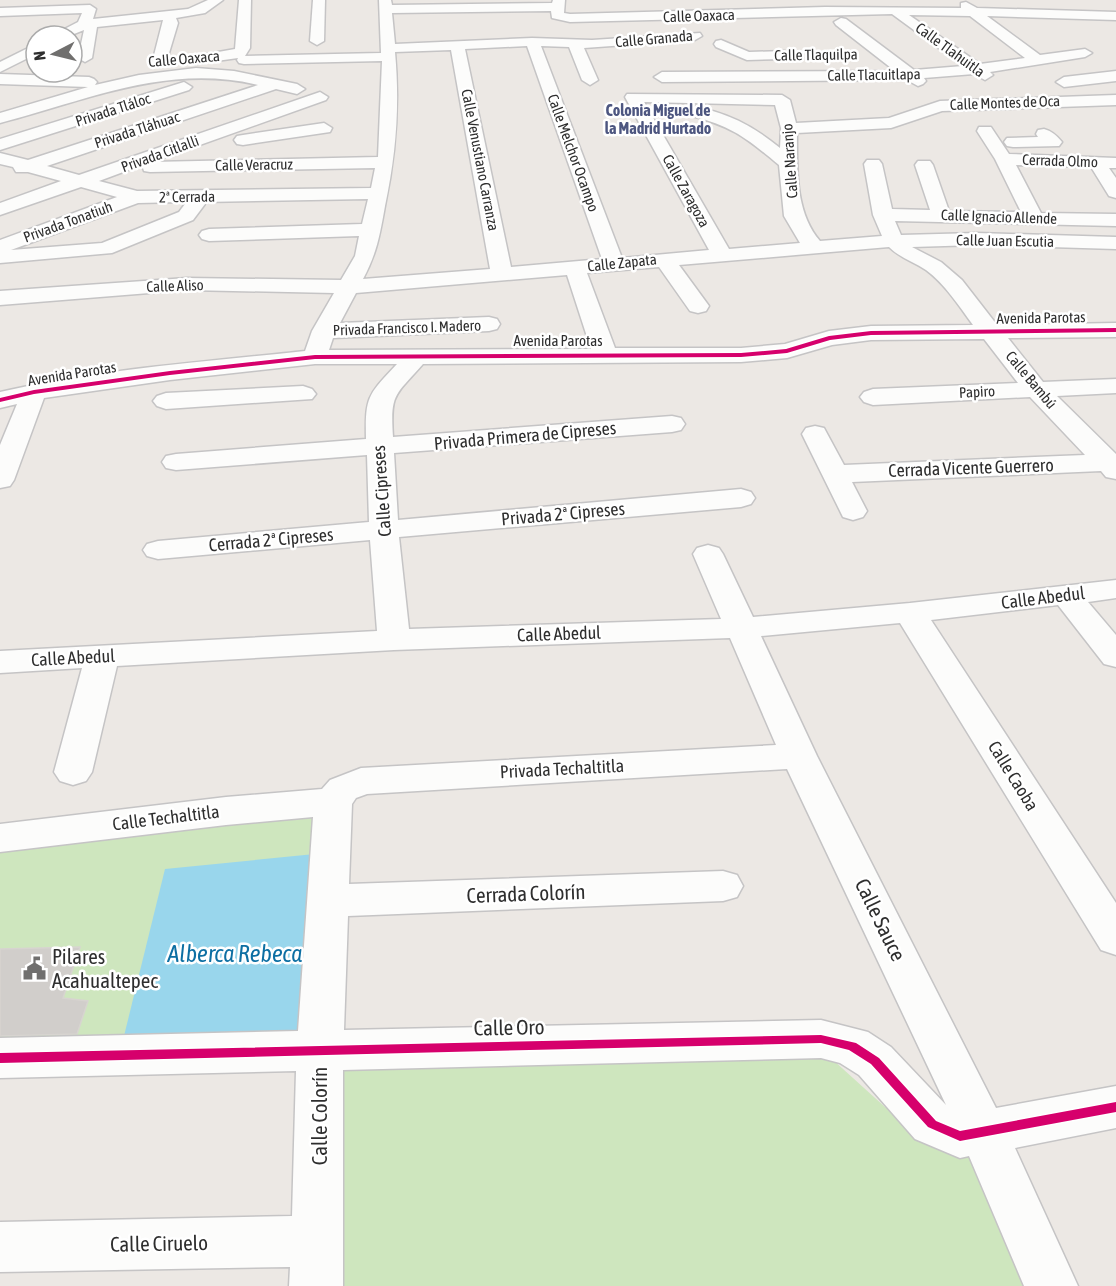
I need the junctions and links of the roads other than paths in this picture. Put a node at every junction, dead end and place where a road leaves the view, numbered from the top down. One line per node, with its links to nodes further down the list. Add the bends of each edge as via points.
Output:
1 (217, 0): 15 (street, via 200,10)
2 (245, 0): 41 (street)
3 (319, 0): 30 (street)
4 (672, 0): 16 (street)
5 (720, 0): 14 (street)
6 (1116, 2): 11 (street)
7 (558, 3): 10 (street); 18 (street, Calle Oaxaca, via 557,15 570,18)
8 (385, 4): 10 (street); 34 (street)
9 (965, 5): 11 (street, Calle Oaxaca); 12 (street, Calle Oaxaca); 43 (street)
10 (459, 7): 26 (street)
11 (1047, 8): 17 (street, Calle Oaxaca); 21 (street)
12 (896, 11): 14 (street, Calle Oaxaca); 24 (street, Calle Tlahuitla)
13 (0, 12): 19 (street, via 90,9)
14 (732, 15): 16 (street, Calle Oaxaca)
15 (169, 16): 19 (street); 44 (street, via 171,24)
16 (683, 16): 18 (street, Calle Oaxaca); 27 (street)
17 (1116, 16)
18 (633, 18): 31 (street, via 633,38)
19 (84, 24): 42 (street, via 91,28)
20 (844, 25): 22 (street); 25 (street); 38 (street)
21 (1069, 26)
22 (871, 27)
23 (895, 27): 24 (street)
24 (919, 27): 47 (street, Calle Tlahuitla)
25 (825, 28)
26 (462, 34): 28 (street, Calle Granada); 34 (street, Calle Granada); 106 (street, Calle Venustiano Carranza)
27 (713, 35): 31 (street, Calle Granada); 39 (street, Calle Tlaquilpa, via 747,56)
28 (533, 37): 32 (street, Calle Granada); 104 (street, Calle Melchor Ocampo)
29 (19, 39): 33 (street, via 20,48)
30 (317, 40)
31 (637, 42): 32 (street, Calle Granada); 35 (street)
32 (575, 44): 55 (street)
33 (24, 49)
34 (389, 52): 41 (street, Calle Oaxaca); 76 (street, via 384,78)
35 (658, 52)
36 (1085, 53): 43 (street, Calle Tlacuitlapa)
37 (862, 54): 38 (street, Calle Tlaquilpa)
38 (885, 54): 51 (street)
39 (804, 55)
40 (24, 56): 48 (street)
41 (242, 57): 44 (street, Calle Oaxaca)
42 (85, 58)
43 (1038, 60): 47 (street, Calle Tlacuitlapa)
44 (159, 63): 49 (street, Calle Oaxaca)
45 (675, 63): 54 (street)
46 (24, 69): 48 (street)
47 (977, 69): 51 (street, Calle Tlacuitlapa); 57 (street, Calle Tlahuitla)
48 (1, 70): 56 (street)
49 (137, 71): 50 (street); 56 (street)
50 (225, 74): 59 (street); 72 (street, Privada Tláloc)
51 (912, 75): 52 (street, Calle Tlacuitlapa); 65 (street)
52 (836, 76): 54 (street, Calle Tlacuitlapa); 68 (street)
53 (1116, 76): 58 (street)
54 (662, 77): 63 (street)
55 (590, 80)
56 (115, 83): 67 (street)
57 (994, 83)
58 (1048, 84)
59 (273, 85): 61 (street); 82 (street, Privada Tláhuac)
60 (1014, 88): 65 (street)
61 (297, 89)
62 (320, 97): 73 (street, Privada Citlalli)
63 (633, 97): 70 (street, Calle Naranjo, via 782,100); 101 (street, Calle Zaragoza)
64 (1116, 100): 65 (street, Calle Montes de Oca)
65 (940, 106): 68 (street, Calle Montes de Oca, via 891,123)
66 (672, 108): 78 (street, via 708,113 739,124)
67 (0, 118)
68 (863, 124): 70 (street, Calle Montes de Oca)
69 (324, 128): 73 (street)
70 (789, 128): 78 (street, Calle Naranjo)
71 (1052, 142): 75 (street, via 989,136)
72 (0, 146)
73 (169, 151): 83 (street, Privada Citlalli)
74 (0, 158): 82 (street, 2ª Cerrada)
75 (1004, 159): 77 (street, Cerrada Olmo); 93 (street)
76 (386, 162): 83 (street, Calle Veracruz); 87 (street)
77 (1096, 162): 79 (street, Cerrada Olmo); 86 (street)
78 (789, 163): 100 (street, Calle Naranjo, via 794,216 802,234)
79 (1116, 163)
80 (873, 164): 91 (street)
81 (924, 165): 92 (street)
82 (27, 166): 84 (street, Privada Tláhuac); 85 (street, 2ª Cerrada)
83 (122, 168): 85 (street, Privada Citlalli)
84 (0, 176)
85 (81, 182): 88 (street, 2ª Cerrada); 90 (street, Privada Citlalli)
86 (1116, 192)
87 (379, 193): 89 (street, 2ª Cerrada); 95 (street)
88 (136, 197): 89 (street, 2ª Cerrada); 99 (street, Privada Tonatiuh)
89 (188, 197): 102 (street, Privada Tonatiuh, via 195,204 186,216 105,249)
90 (0, 209)
91 (883, 215): 92 (street, Calle Ignacio Allende); 97 (street)
92 (941, 215): 93 (street, Calle Ignacio Allende)
93 (1034, 218): 94 (street, Calle Ignacio Allende)
94 (1116, 220)
95 (372, 230): 96 (street); 107 (street)
96 (209, 235)
97 (894, 241): 98 (street, Calle Juan Escutia); 100 (street, Calle Zapata); 113 (street, Calle Bambú, via 934,266)
98 (1116, 243)
99 (0, 247)
100 (814, 247): 101 (street, Calle Zapata, via 775,259)
101 (722, 255): 103 (street, Calle Zapata)
102 (0, 256)
103 (664, 259): 104 (street, Calle Zapata); 109 (street)
104 (614, 264): 105 (street, Calle Zapata)
105 (575, 268): 106 (street, Calle Zapata); 114 (street)
106 (502, 274): 107 (street, Calle Zapata)
107 (350, 287): 108 (street, Calle Aliso, via 188,284 132,278); 112 (street)
108 (0, 298)
109 (698, 306)
110 (489, 324): 112 (street, Privada Francisco I. Madero)
111 (1116, 330): 113 (street, Avenida Parotas)
112 (324, 331): 116 (street)
113 (992, 332): 114 (street, Avenida Parotas, via 871,333 829,338 787,351 741,355); 119 (street, Calle Bambú)
114 (604, 354): 115 (street, Avenida Parotas)
115 (417, 356): 116 (street, Avenida Parotas); 126 (street, Calle Cipreses, via 382,395)
116 (315, 357): 117 (street, Avenida Parotas)
117 (170, 373): 120 (street, Avenida Parotas); 121 (street, via 165,412)
118 (1116, 386): 119 (street, Papiro)
119 (1035, 388): 122 (street, Papiro); 128 (street, Calle Bambú)
120 (34, 392): 123 (street, Avenida Parotas); 130 (street)
121 (303, 394)
122 (873, 397)
123 (0, 400)
124 (672, 424): 126 (street, Privada Primera de Cipreses)
125 (815, 434): 129 (street)
126 (378, 447): 127 (street, Privada Primera de Cipreses); 133 (street, Calle Cipreses)
127 (176, 462)
128 (1113, 465): 129 (street, Cerrada Vicente Guerrero)
129 (834, 474): 132 (street)
130 (0, 480)
131 (741, 498): 133 (street, Privada 2ª Cipreses)
132 (853, 511)
133 (384, 531): 134 (street, Cerrada 2ª Cipreses); 140 (street, Calle Cipreses)
134 (158, 550)
135 (708, 554): 139 (street, Calle Sauce)
136 (1116, 589): 137 (street, Calle Abedul)
137 (1066, 595): 138 (street, Calle Abedul); 142 (street)
138 (910, 613): 139 (street, Calle Abedul); 150 (street, Calle Caoba)
139 (742, 628): 140 (street, Calle Abedul); 144 (street, Calle Sauce)
140 (394, 640): 141 (street, Calle Abedul)
141 (102, 657): 143 (street, Calle Abedul); 145 (street)
142 (1116, 657)
143 (0, 663)
144 (799, 756): 146 (street, Privada Techaltitla, via 361,781 343,789); 154 (street, Calle Sauce)
145 (73, 772)
146 (333, 802): 147 (street, Calle Techaltitla); 149 (street, Calle Colorín)
147 (0, 838)
148 (723, 886): 149 (street, Cerrada Colorín)
149 (329, 901): 151 (street, Calle Colorín)
150 (1116, 938)
151 (320, 1050): 152 (street, Calle Oro); 154 (street, Calle Oro, via 821,1039 852,1046 875,1061 932,1124 960,1136); 156 (street, Calle Colorín)
152 (0, 1059)
153 (1116, 1107): 154 (street, Calle Oro)
154 (983, 1132): 157 (street, Calle Sauce)
155 (0, 1247): 156 (street, Calle Ciruelo)
156 (317, 1264)
157 (1051, 1286)

